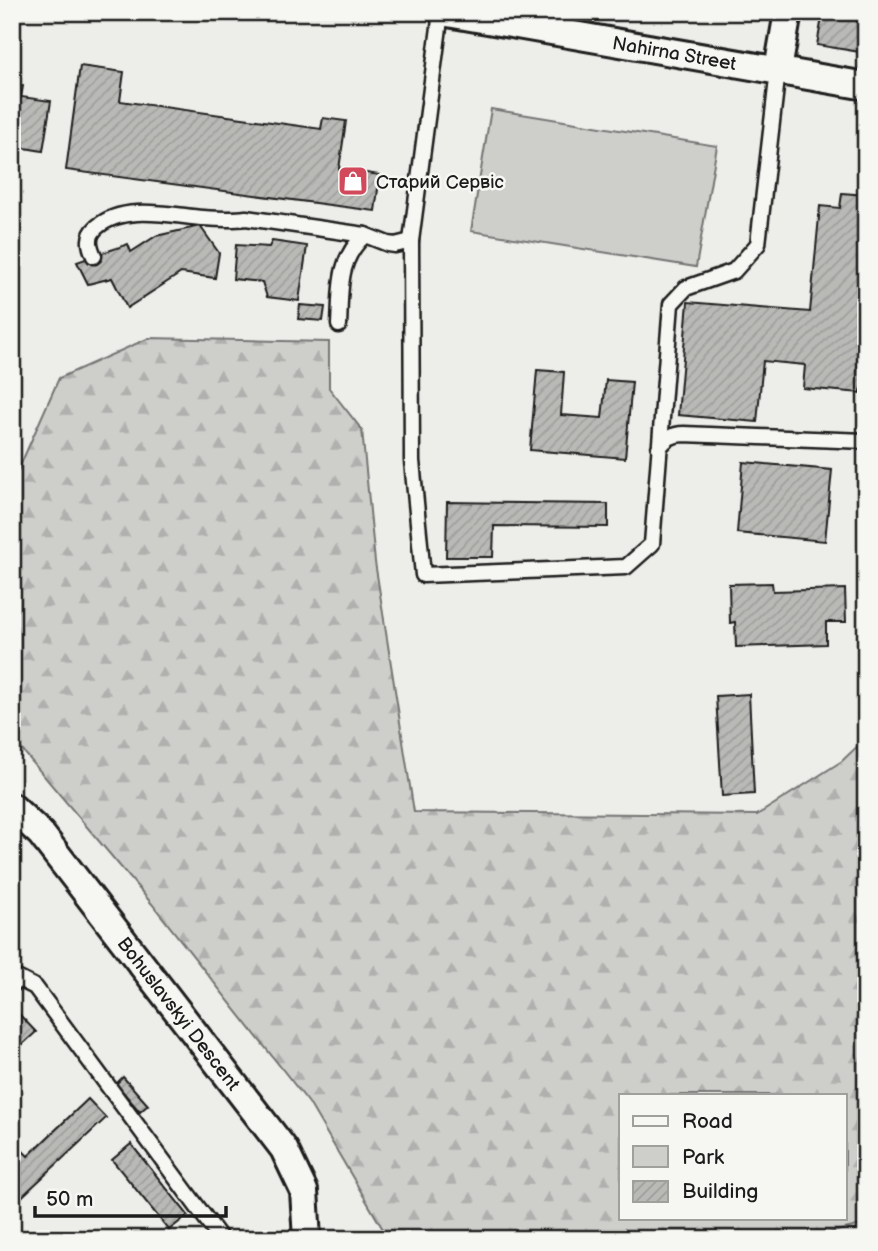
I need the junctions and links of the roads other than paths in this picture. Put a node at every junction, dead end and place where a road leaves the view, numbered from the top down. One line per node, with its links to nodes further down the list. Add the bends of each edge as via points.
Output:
1 (442, 12): 3 (street, Nahirna Street); 6 (lane)
2 (788, 12): 3 (street)
3 (778, 70): 4 (street, Nahirna Street); 10 (lane, via 758,244 734,271 686,288 671,304)
4 (866, 86)
5 (365, 235): 6 (lane, via 392,245); 7 (lane, via 246,218 134,213 114,216 92,231 89,247); 8 (lane, via 344,267)
6 (411, 242): 10 (lane, via 412,461 423,575 626,567 652,544)
7 (94, 256)
8 (340, 325)
9 (866, 441): 10 (lane, via 675,434)
10 (659, 448)
11 (12, 807): 14 (street, Bohuslavskyi Descent, via 41,834 285,1149 304,1191)
12 (12, 985): 13 (lane, via 19,979 36,987)
13 (221, 1239)
14 (307, 1239)

